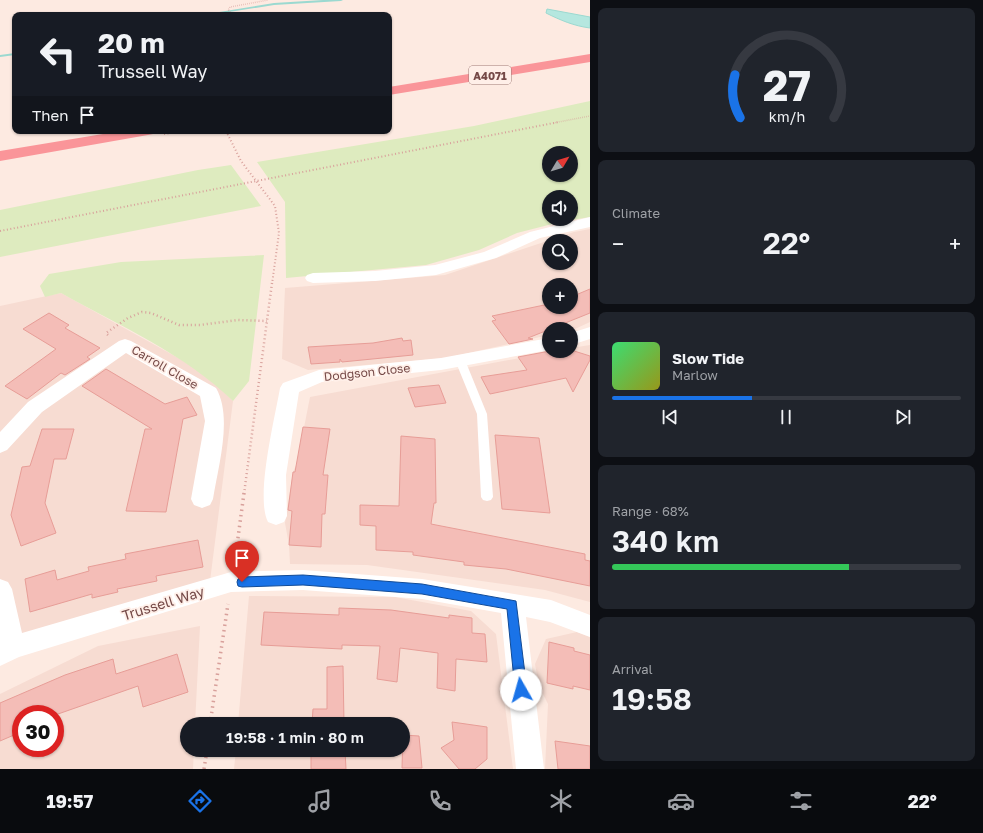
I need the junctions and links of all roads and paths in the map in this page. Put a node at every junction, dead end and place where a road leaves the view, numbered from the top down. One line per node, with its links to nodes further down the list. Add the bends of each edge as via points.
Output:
1 (268, 0): 2 (path, via 230,7)
2 (230, 12)
3 (590, 58): 4 (highway, A4071)
4 (392, 91)
5 (590, 116): 10 (path)
6 (130, 134): 8 (highway)
7 (228, 134): 12 (path, via 241,161 275,206 279,233)
8 (0, 156)
9 (590, 222): 11 (street, via 535,235 490,255 436,270 375,276)
10 (0, 231)
11 (313, 278)
12 (267, 321): 15 (path, via 235,320 206,325 179,324 143,311 106,333); 22 (path)
13 (590, 333): 14 (street)
14 (578, 337)
15 (125, 345): 18 (street, Carroll Close, via 35,407); 20 (street, Carroll Close, via 209,393 215,421)
16 (542, 345): 17 (street, Dodgson Close)
17 (460, 360): 19 (lane, via 482,414); 21 (street, Dodgson Close, via 319,376 290,388 276,475)
18 (0, 445)
19 (487, 497)
20 (202, 499)
21 (276, 516)
22 (231, 582): 24 (street, Trussell Way, via 303,580 398,587); 26 (street, Trussell Way); 27 (path)
23 (0, 588): 26 (street)
24 (512, 604): 25 (street, Trussell Way, via 551,611); 30 (street)
25 (590, 626)
26 (7, 650)
27 (211, 717)
28 (206, 757): 29 (path)
29 (204, 769)
30 (530, 769)

